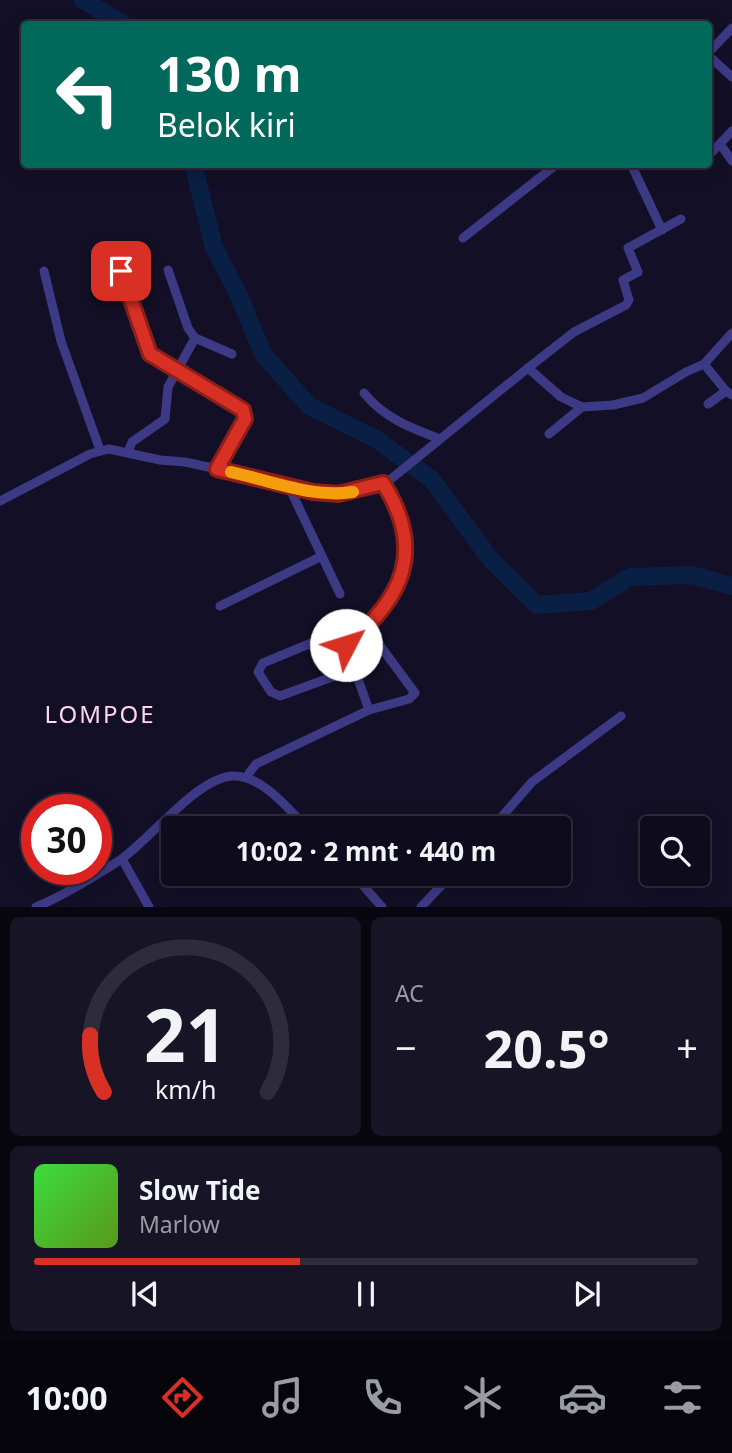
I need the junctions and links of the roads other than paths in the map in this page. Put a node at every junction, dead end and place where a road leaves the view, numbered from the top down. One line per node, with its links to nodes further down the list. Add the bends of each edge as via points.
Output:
1 (732, 28): 2 (street)
2 (712, 51)
3 (712, 57): 4 (street)
4 (732, 77)
5 (732, 131): 6 (street)
6 (720, 144): 7 (street); 8 (street)
7 (712, 152)
8 (732, 161)
9 (551, 168): 13 (street)
10 (633, 168): 12 (street)
11 (681, 219): 12 (street)
12 (662, 230): 21 (street, via 628,248 638,272 623,280 629,300 626,305 574,332)
13 (463, 238)
14 (168, 270): 18 (street)
15 (44, 271): 29 (street, via 61,341)
16 (121, 271): 22 (street, via 150,354)
17 (732, 333): 20 (street)
18 (195, 338): 19 (street); 22 (street)
19 (232, 354)
20 (705, 364): 24 (street); 26 (street, via 643,398)
21 (528, 368): 26 (street, via 561,397); 28 (street)
22 (176, 371): 30 (street, via 168,387 165,419 132,442); 31 (street, via 243,410 245,419)
23 (364, 393): 28 (street, via 376,409)
24 (729, 393): 25 (street)
25 (708, 404)
26 (583, 407): 27 (street)
27 (549, 434)
28 (440, 439): 32 (street)
29 (100, 450): 30 (street); 34 (street)
30 (128, 452): 31 (street)
31 (217, 469): 33 (street)
32 (383, 483): 33 (street, via 338,494); 38 (street, via 400,516 404,559 399,586)
33 (289, 487): 35 (street)
34 (0, 501)
35 (322, 556): 36 (street); 37 (street)
36 (340, 594)
37 (220, 606)
38 (367, 628): 39 (street); 41 (street, via 415,692 409,699)
39 (346, 645): 40 (street); 40 (street, via 344,635 338,632 263,663 258,672 271,692 281,696)
40 (355, 669): 41 (street)
41 (369, 710): 43 (street, via 256,764)
42 (621, 716): 45 (street, via 532,782)
43 (248, 778): 44 (street); 46 (street, via 232,775 201,791)
44 (295, 816)
45 (502, 816)
46 (122, 859): 49 (street); 50 (street)
47 (363, 886): 51 (street)
48 (441, 886): 52 (street)
49 (36, 907)
50 (149, 907)
51 (382, 907)
52 (421, 907)

